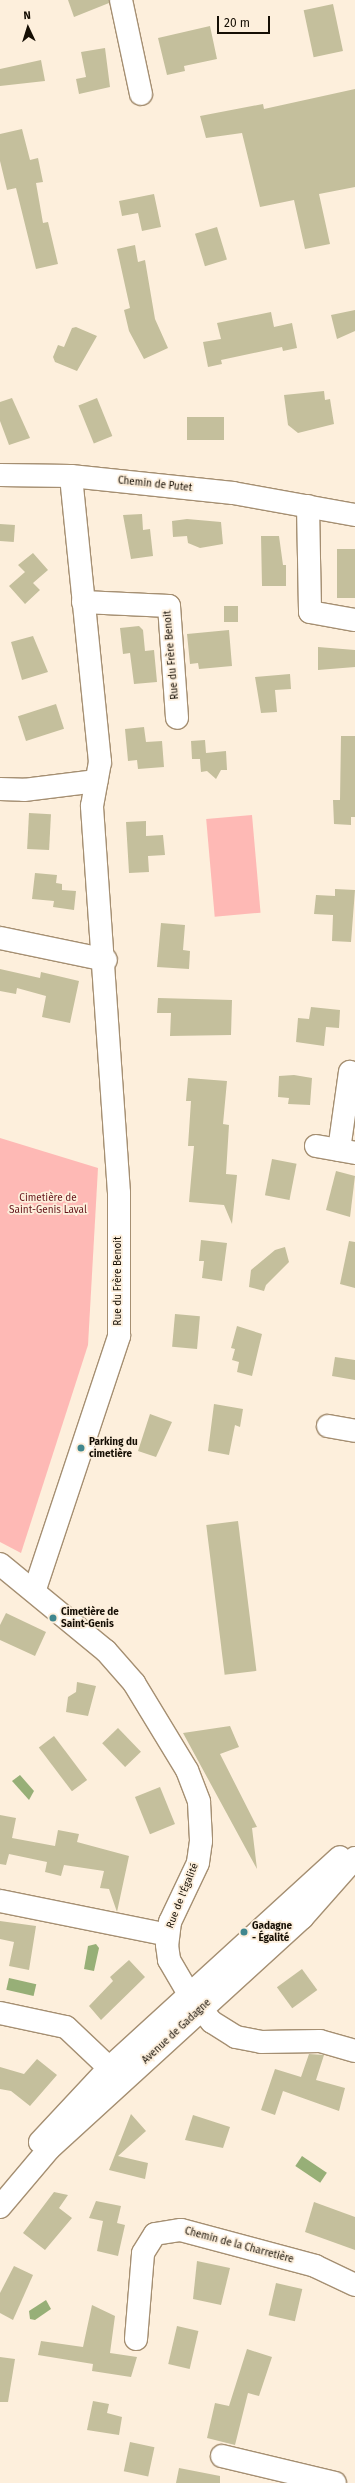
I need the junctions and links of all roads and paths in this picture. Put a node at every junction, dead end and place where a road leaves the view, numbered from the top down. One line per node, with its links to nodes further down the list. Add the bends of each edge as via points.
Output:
1 (120, 0): 2 (street)
2 (141, 94)
3 (0, 475): 4 (street, Chemin de Putet)
4 (71, 476): 5 (street, Chemin de Putet, via 233,493); 7 (street, Rue du Frère Benoit)
5 (308, 506): 6 (street, Chemin de Putet); 8 (street, via 310,612)
6 (355, 515)
7 (83, 602): 9 (street, Rue du Frère Benoit, via 169,606); 10 (street, Rue du Frère Benoit, via 100,762)
8 (355, 620)
9 (177, 718)
10 (96, 781): 11 (street, via 24,790); 13 (street, Rue du Frère Benoit, via 92,806)
11 (0, 789)
12 (0, 938): 13 (street)
13 (106, 960): 20 (street, Rue du Frère Benoit, via 119,1193 119,1336)
14 (350, 1072): 16 (street)
15 (316, 1146): 16 (street)
16 (347, 1152)
17 (328, 1426): 18 (street)
18 (355, 1431)
19 (0, 1564): 20 (street, Rue de l'Égalité)
20 (35, 1589): 24 (street, Rue de l'Égalité, via 106,1650 134,1683 179,1753 194,1785 202,1822 198,1863)
21 (355, 1842): 25 (street, Avenue de Gadagne)
22 (355, 1858): 25 (street, Avenue de Gadagne, via 302,1918)
23 (0, 1901): 24 (street)
24 (168, 1935): 25 (street, Rue de l'Égalité, via 169,1960)
25 (195, 2003): 27 (street, Rue de l'Égalité, via 228,2033 247,2041 309,2040); 28 (street, Avenue de Gadagne)
26 (0, 2013): 28 (street, via 66,2027)
27 (355, 2051)
28 (117, 2074): 29 (street, Avenue de Gadagne, via 64,2114); 30 (street, Avenue de Gadagne)
29 (0, 2190)
30 (0, 2207)
31 (355, 2285): 32 (street, Chemin de la Charretière, via 315,2266 181,2230 156,2234 143,2253)
32 (136, 2339)
33 (222, 2456): 34 (street)
34 (335, 2483)

